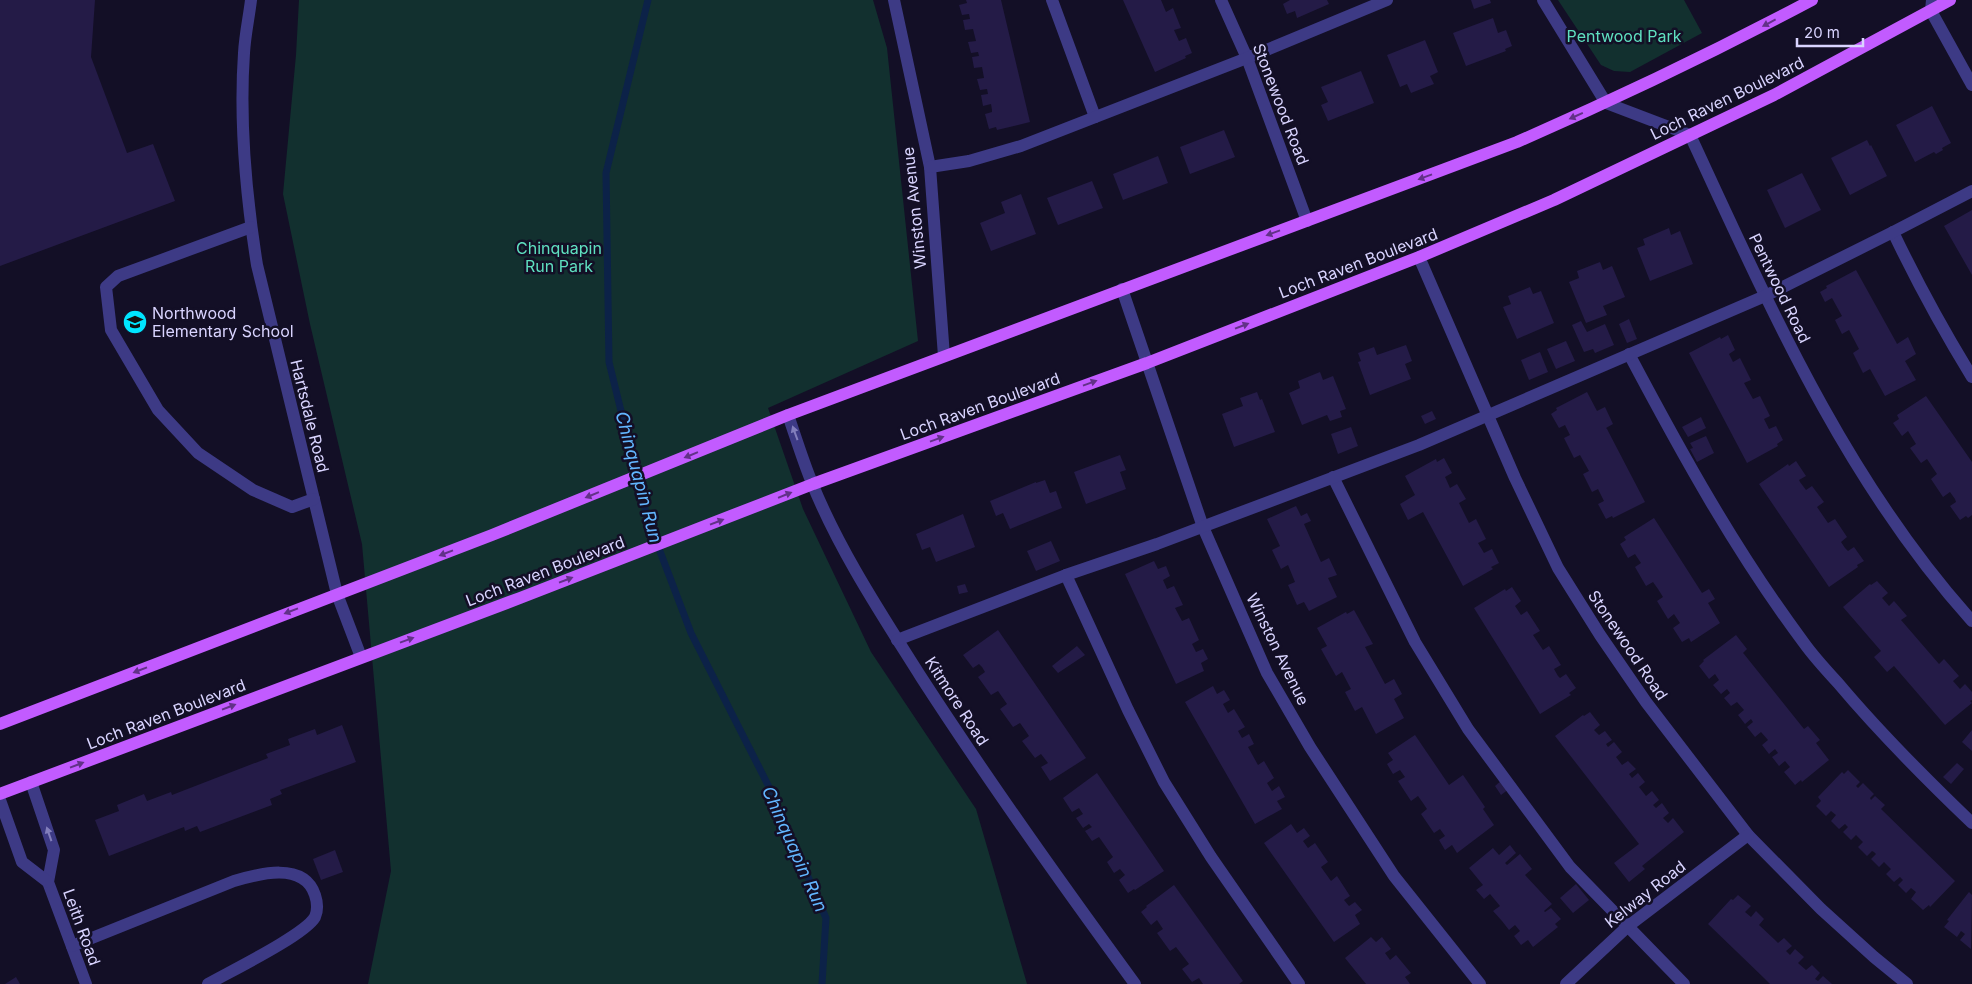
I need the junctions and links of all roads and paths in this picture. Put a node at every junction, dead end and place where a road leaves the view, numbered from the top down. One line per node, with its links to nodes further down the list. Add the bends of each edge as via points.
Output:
1 (251, 0): 18 (street, Hartsdale Road, via 242,96)
2 (894, 0): 15 (street, Winston Avenue)
3 (1052, 0): 13 (street)
4 (1221, 0): 10 (street, Stonewood Road)
5 (1385, 0): 10 (street)
6 (1543, 0): 12 (street)
7 (1812, 0): 12 (main road, one-way to 12)
8 (1950, 0): 9 (main road, Loch Raven Boulevard)
9 (1932, 5): 11 (street); 14 (main road, Loch Raven Boulevard, via 1774,95)
10 (1247, 58): 13 (street); 17 (street, Stonewood Road)
11 (1972, 85)
12 (1606, 103): 14 (street); 17 (main road, one-way to 17, via 1518,142)
13 (1095, 117): 15 (street, via 1021,146 969,161)
14 (1690, 135): 20 (main road, Loch Raven Boulevard, via 1554,200); 22 (street, Pentwood Road)
15 (930, 167): 24 (street, Winston Avenue)
16 (1972, 190): 19 (street)
17 (1307, 221): 21 (main road, one-way to 21)
18 (251, 227): 31 (street, Hartsdale Road, via 257,265); 31 (street, via 118,276 106,288 111,330 158,410 198,453 253,490 292,507)
19 (1893, 232): 22 (street); 26 (street, via 1944,331)
20 (1419, 257): 25 (main road, Loch Raven Boulevard, one-way to 20); 28 (street, Stonewood Road)
21 (1122, 289): 24 (main road); 25 (street, Winston Avenue)
22 (1765, 296): 23 (street); 35 (street, Pentwood Road, via 1834,428 1872,490 1914,550)
23 (1629, 354): 28 (street); 42 (street, via 1684,458 1748,563 1804,644 1871,722)
24 (944, 356): 27 (main road)
25 (1147, 362): 30 (main road, Loch Raven Boulevard, one-way to 25); 32 (street, Winston Avenue)
26 (1972, 377)
27 (788, 415): 30 (street, Kitmore Road, one-way to 27); 34 (main road, one-way to 34)
28 (1488, 415): 29 (street); 43 (street, Stonewood Road, via 1558,568 1646,702)
29 (1333, 477): 32 (street); 45 (street, via 1415,642 1468,730 1570,867)
30 (813, 484): 36 (street, Kitmore Road, via 850,561); 37 (main road, Loch Raven Boulevard, one-way to 30)
31 (314, 499): 34 (street, Hartsdale Road)
32 (1202, 527): 33 (street); 51 (street, Winston Avenue, via 1267,673 1310,747 1394,876)
33 (1066, 574): 36 (street); 50 (street, via 1164,782 1211,857)
34 (337, 594): 37 (street, Hartsdale Road); 38 (main road, one-way to 38)
35 (1972, 621)
36 (898, 640): 49 (street, Kitmore Road, via 1048,866)
37 (361, 657): 39 (main road, Loch Raven Boulevard, one-way to 37)
38 (0, 723)
39 (31, 782): 40 (main road, Loch Raven Boulevard); 44 (street, Leith Road, one-way to 39, via 54,850)
40 (0, 794)
41 (0, 800): 44 (street, Leith Road, via 22,862)
42 (1972, 823)
43 (1748, 835): 45 (street, Kelway Road); 54 (street, Stonewood Road, via 1821,909)
44 (48, 882): 46 (street, Leith Road)
45 (1627, 927): 52 (street, Kelway Road); 53 (street)
46 (72, 946): 47 (street, Leith Road); 48 (street, via 258,874 284,872 301,878 313,888 317,902 315,917 299,932)
47 (86, 984)
48 (208, 984)
49 (1135, 984)
50 (1299, 984)
51 (1480, 984)
52 (1566, 984)
53 (1684, 984)
54 (1907, 984)

